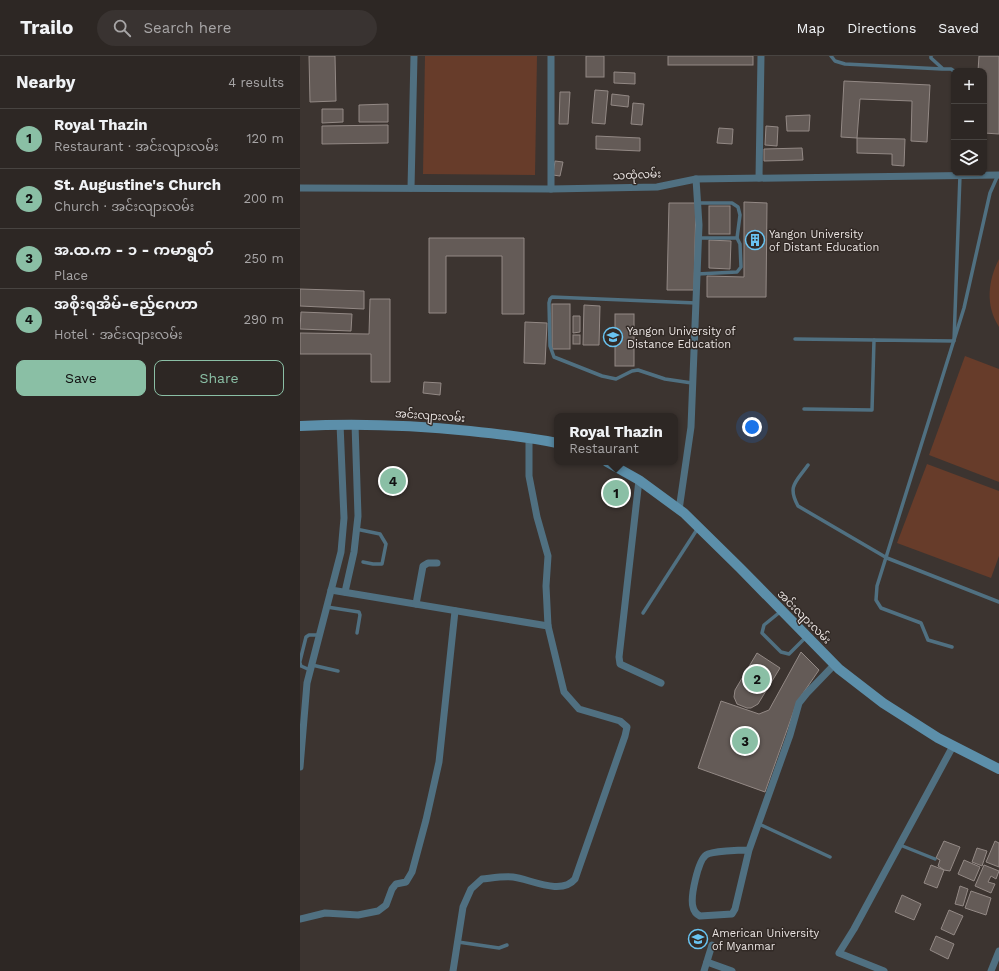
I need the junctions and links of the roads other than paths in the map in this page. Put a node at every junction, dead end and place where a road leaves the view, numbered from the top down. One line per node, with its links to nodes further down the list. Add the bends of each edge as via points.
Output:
1 (414, 56): 15 (street)
2 (551, 56): 16 (street)
3 (761, 56): 12 (street)
4 (831, 56): 6 (lane, via 835,61 844,64)
5 (931, 56): 6 (lane)
6 (942, 69): 7 (lane)
7 (951, 69)
8 (951, 174): 12 (street, သထုံလမ်း)
9 (987, 174): 10 (street, သထုံလမ်း)
10 (999, 174): 24 (lane, via 990,194)
11 (960, 176): 24 (lane)
12 (759, 178): 13 (street, သထုံလမ်း)
13 (696, 179): 16 (street, သထုံလမ်း, via 657,187); 17 (street)
14 (300, 188): 15 (street, သထုံလမ်း)
15 (412, 188): 16 (street, သထုံလမ်း)
16 (550, 189)
17 (698, 203): 18 (street); 19 (lane, via 732,203 738,207 740,215)
18 (699, 238): 19 (lane); 20 (street)
19 (737, 238): 20 (lane, via 740,244 741,267 737,272)
20 (697, 274): 21 (street)
21 (697, 303): 25 (street); 25 (lane, via 552,297 549,302 550,346 554,357 616,379 638,370 665,379)
22 (795, 339): 23 (lane)
23 (874, 340): 24 (lane); 26 (lane, via 872,410)
24 (954, 341): 38 (lane)
25 (692, 383): 35 (street, via 691,427)
26 (804, 409)
27 (340, 424): 28 (main road, အင်းလျားလမ်း); 29 (main road, အင်းလျားလမ်း); 41 (street, via 344,518 341,552)
28 (355, 424): 30 (main road, အင်းလျားလမ်း); 37 (street, via 358,516)
29 (300, 426)
30 (529, 437): 31 (main road, အင်းလျားလမ်း); 49 (street, via 529,476 548,556)
31 (554, 441)
32 (612, 465): 34 (main road, အင်းလျားလမ်း)
33 (808, 465): 38 (lane, via 793,488 798,506)
34 (639, 480): 35 (main road, အင်းလျားလမ်း); 58 (street, via 619,657 620,664)
35 (679, 510): 36 (main road, အင်းလျားလမ်း)
36 (699, 527): 47 (main road, အင်းလျားလမ်း); 48 (lane)
37 (356, 529): 39 (lane, via 380,534 386,544 382,564); 42 (street)
38 (887, 558): 43 (lane); 53 (lane, via 877,586 876,600 881,608 921,623 928,640)
39 (363, 562)
40 (438, 563): 44 (street, via 423,566)
41 (331, 590): 42 (street); 45 (street)
42 (345, 592): 44 (street)
43 (999, 602)
44 (416, 604): 46 (street)
45 (327, 607): 50 (lane, via 358,612 360,615); 51 (street)
46 (455, 611): 49 (street); 68 (street, via 439,762 412,872 406,882 396,884 386,905 378,911 358,915 325,913)
47 (781, 611): 52 (main road, အင်းလျားလမ်း); 52 (lane, via 764,625 762,633 782,652 789,654)
48 (643, 613)
49 (548, 626): 69 (street, via 564,692 579,709 620,721 627,727 625,736 575,880 560,887 512,877 482,879 470,889 463,907)
50 (357, 633)
51 (320, 635): 54 (lane, via 306,637); 56 (street)
52 (807, 637): 55 (main road, အင်းလျားလမ်း)
53 (952, 647)
54 (300, 662): 56 (lane, via 301,666)
55 (835, 664): 60 (main road, အင်းလျားလမ်း, via 883,703); 63 (street, via 799,703)
56 (311, 668): 57 (lane); 59 (street)
57 (338, 671)
58 (661, 683)
59 (303, 706): 61 (street)
60 (953, 746): 62 (main road, အင်းလျားလမ်း); 64 (street)
61 (300, 767)
62 (999, 769)
63 (759, 824): 65 (street); 66 (lane)
64 (899, 844): 67 (lane); 77 (street, via 839,953)
65 (749, 850): 65 (street, via 732,914 697,914 693,908 692,896 704,858 709,853)
66 (830, 857)
67 (935, 859)
68 (300, 919)
69 (458, 942): 70 (lane, via 499,948); 74 (street)
70 (507, 945)
71 (712, 945): 73 (street)
72 (999, 951): 78 (street)
73 (706, 962): 75 (street); 76 (street)
74 (453, 971)
75 (704, 971)
76 (732, 971)
77 (884, 971)
78 (991, 971)

